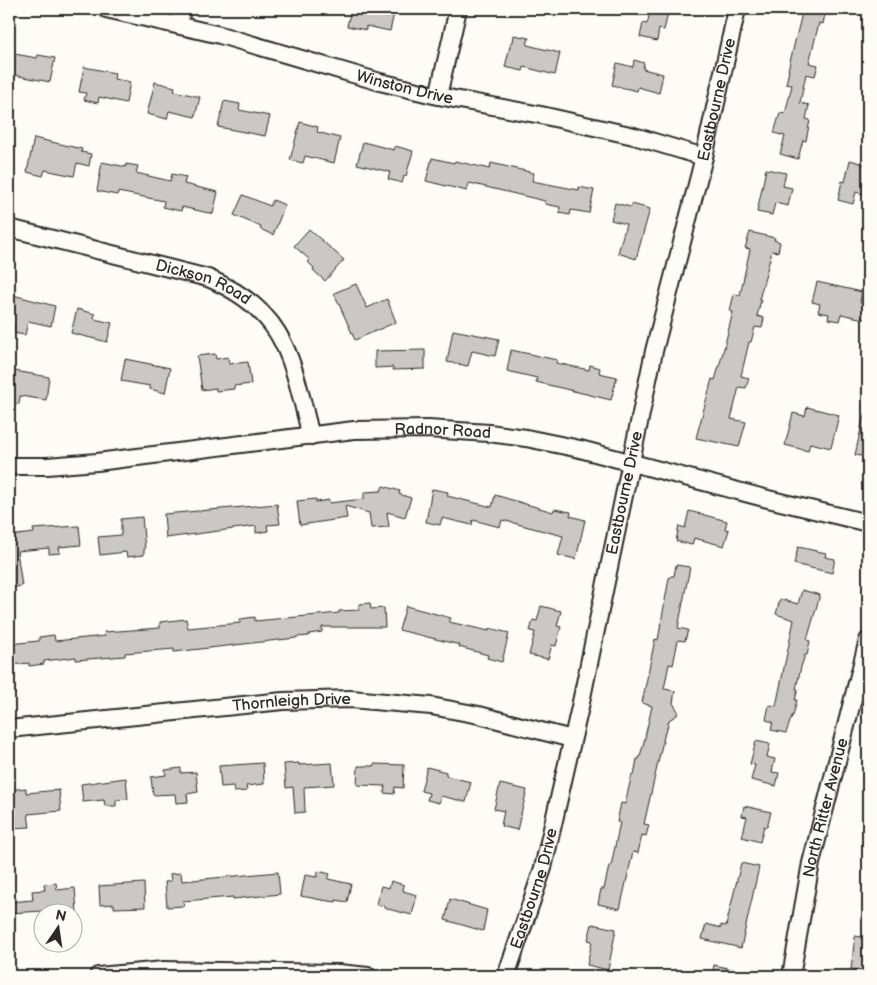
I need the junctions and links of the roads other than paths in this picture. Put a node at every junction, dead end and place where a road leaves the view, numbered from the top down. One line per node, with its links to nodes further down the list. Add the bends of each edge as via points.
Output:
1 (106, 9): 5 (street, Winston Drive)
2 (182, 9): 5 (street)
3 (458, 9): 6 (street)
4 (737, 9): 7 (street, Eastbourne Drive)
5 (179, 25): 6 (street, Winston Drive)
6 (438, 96): 7 (street, Winston Drive, via 560,119)
7 (704, 157): 10 (street, Eastbourne Drive, via 654,351)
8 (9, 228): 9 (street, Dickson Road, via 208,278 237,292 266,316 285,346)
9 (311, 436): 10 (street, Radnor Road, via 409,428 489,433 544,441); 11 (street, Radnor Road, via 97,462)
10 (631, 462): 12 (street, Radnor Road); 15 (street, Eastbourne Drive)
11 (9, 466)
12 (868, 523)
13 (868, 640): 19 (street, North Ritter Avenue, via 818,832)
14 (9, 729): 15 (street, Thornleigh Drive, via 283,701 351,699 449,709)
15 (572, 739): 18 (street, Eastbourne Drive, via 542,873)
16 (98, 976): 17 (street, via 164,970)
17 (368, 976)
18 (506, 976)
19 (791, 976)

